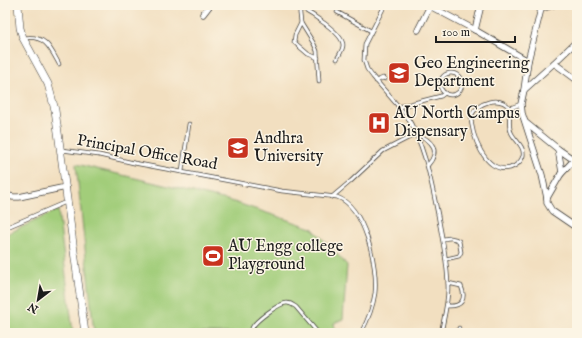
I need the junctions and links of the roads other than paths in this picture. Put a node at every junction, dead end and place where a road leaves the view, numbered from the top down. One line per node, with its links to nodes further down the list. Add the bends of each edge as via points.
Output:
1 (18, 5): 15 (street, via 20,28)
2 (210, 5): 10 (street)
3 (385, 5): 14 (lane)
4 (481, 5): 13 (street)
5 (553, 5): 8 (street)
6 (299, 6): 11 (lane); 18 (lane, via 340,38 343,48)
7 (430, 6): 12 (street); 13 (street)
8 (542, 6): 19 (street)
9 (337, 12): 14 (lane)
10 (203, 14)
11 (301, 23): 17 (lane, via 314,44); 17 (lane, via 294,42 308,54)
12 (418, 30)
13 (475, 30): 19 (street)
14 (371, 31): 25 (lane, via 364,44 364,60)
15 (24, 38): 21 (lane, via 43,40); 35 (street, via 51,92)
16 (577, 41): 20 (street)
17 (318, 58): 24 (lane)
18 (337, 59)
19 (528, 61): 26 (street)
20 (554, 63): 23 (street); 26 (street)
21 (59, 64)
22 (386, 79): 25 (lane)
23 (577, 80)
24 (319, 81)
25 (376, 81): 29 (lane)
26 (524, 90): 28 (street)
27 (445, 93): 27 (lane, via 441,84 443,77 456,74 461,79 462,86 452,95); 29 (lane)
28 (521, 104): 30 (lane); 31 (street)
29 (398, 107): 33 (lane, via 406,115)
30 (510, 108): 30 (lane, via 506,103 496,100 477,108 471,116 479,149 490,163 503,169 517,165 523,155 520,145 511,133 508,114)
31 (526, 123): 34 (street); 43 (street)
32 (189, 124): 38 (lane)
33 (416, 134): 37 (lane); 37 (lane, via 431,142 434,154); 42 (lane, via 383,151)
34 (558, 149): 36 (street); 39 (street)
35 (62, 150): 38 (lane, Principal Office Road); 40 (street)
36 (576, 161): 39 (street)
37 (428, 166): 47 (lane)
38 (182, 171): 42 (lane, Principal Office Road, via 282,191)
39 (561, 174): 43 (street)
40 (66, 187): 41 (street, via 19,197); 44 (street)
41 (5, 195)
42 (332, 196): 55 (lane, via 344,200 351,208 359,219 369,244 375,292 368,319)
43 (547, 198): 46 (street, via 552,211)
44 (68, 202): 45 (lane); 52 (street)
45 (5, 228)
46 (577, 228)
47 (443, 239): 48 (lane); 48 (lane, via 457,239 461,252 459,256)
48 (446, 259): 49 (lane)
49 (448, 283): 50 (lane); 50 (lane, via 461,286 464,291 459,305)
50 (447, 306): 56 (lane)
51 (459, 328): 57 (lane)
52 (85, 333)
53 (254, 333): 54 (lane, via 254,323 276,307 288,303 296,307)
54 (318, 333)
55 (361, 333)
56 (441, 333)
57 (458, 333)

